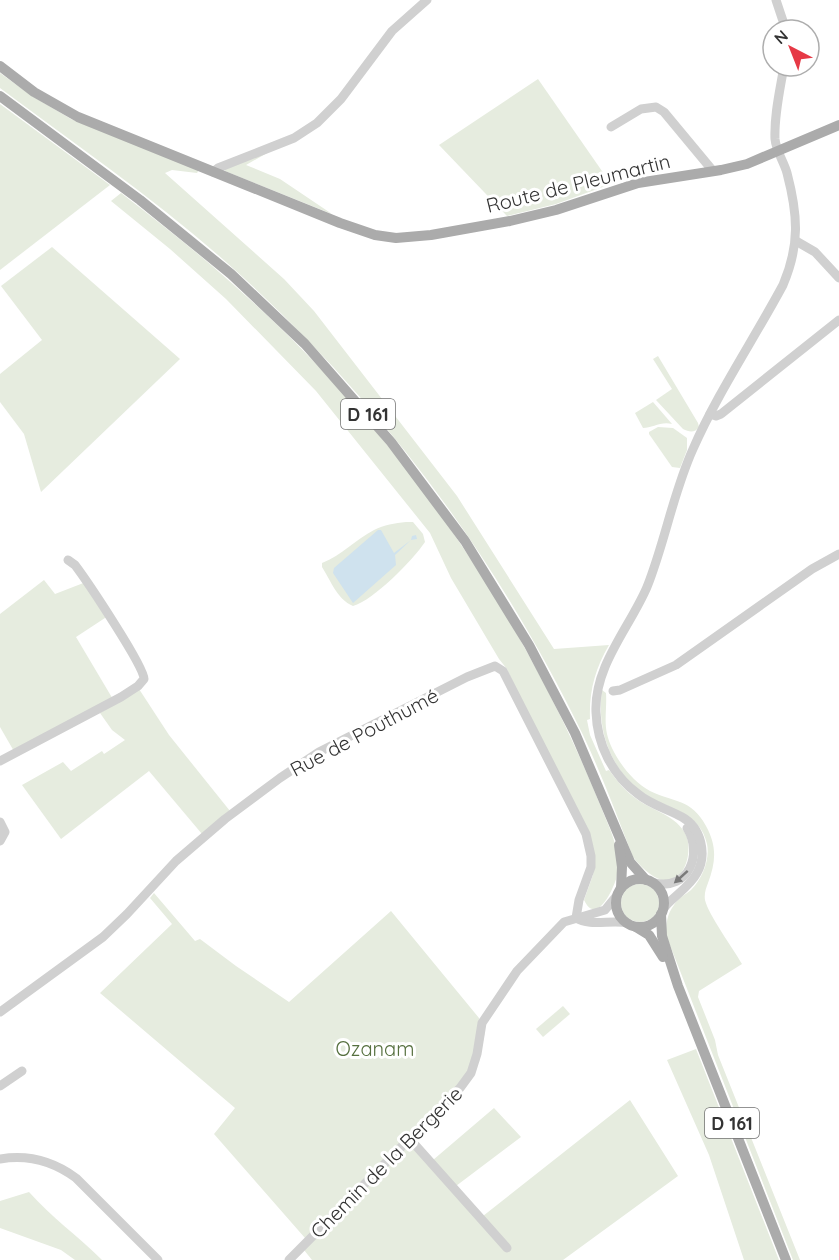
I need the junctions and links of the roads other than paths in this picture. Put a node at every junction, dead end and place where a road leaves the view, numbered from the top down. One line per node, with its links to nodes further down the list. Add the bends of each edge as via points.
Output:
1 (427, 0): 11 (street, via 392,31 317,123 294,138)
2 (776, 0): 3 (street)
3 (782, 18)
4 (0, 66): 11 (main road, Route de Pleumartin, via 64,110)
5 (782, 78): 9 (street, via 776,120)
6 (0, 96): 22 (main road, D 161, via 140,200 231,274 304,344 384,434 447,515 507,606 562,706)
7 (839, 125): 9 (main road, Route de Pleumartin)
8 (611, 127): 10 (street, via 641,109 656,107)
9 (778, 152): 10 (main road, Route de Pleumartin); 12 (street, via 793,199)
10 (713, 171): 11 (main road, Route de Pleumartin, via 638,183 533,216 396,238 355,229)
11 (213, 172)
12 (796, 241): 13 (street, via 815,252); 15 (street, via 783,285)
13 (839, 278)
14 (839, 320): 15 (street, via 721,414)
15 (710, 414): 20 (street, via 687,463 646,588 604,668 596,706 602,743 615,770 638,794)
16 (839, 554): 18 (street, via 676,665)
17 (68, 560): 19 (street, via 142,668 144,679 121,697)
18 (613, 691)
19 (0, 761)
20 (676, 814): 24 (street, one-way to 24, via 691,835 692,861 678,881 667,885); 26 (street, via 698,834 701,863 693,880)
21 (0, 822): 23 (street, via 5,832)
22 (617, 830): 24 (main road, D 161, via 632,866); 25 (main road, D 161, via 622,867)
23 (0, 841)
24 (650, 881): 25 (main road, via 634,880); 26 (main road, via 662,893)
25 (619, 891): 27 (street, Chemin de la Bergerie, via 605,910); 28 (main road, via 618,912)
26 (662, 911): 28 (main road, via 649,925); 29 (main road, D 161, via 662,936)
27 (576, 918): 28 (street); 30 (street, Rue de Pouthumé, via 591,864 586,834 503,671 495,666 319,752 280,778 176,861 103,937); 33 (street, Chemin de la Bergerie, via 564,922 510,980 482,1023 471,1073)
28 (631, 924): 29 (main road, D 161, via 654,942)
29 (678, 986): 38 (main road, D 161)
30 (0, 1012)
31 (22, 1071): 32 (street)
32 (0, 1086)
33 (409, 1138): 35 (street); 37 (street, Chemin de la Bergerie)
34 (0, 1159): 36 (street, via 32,1158 66,1171)
35 (507, 1248)
36 (158, 1260)
37 (289, 1260)
38 (786, 1260)

